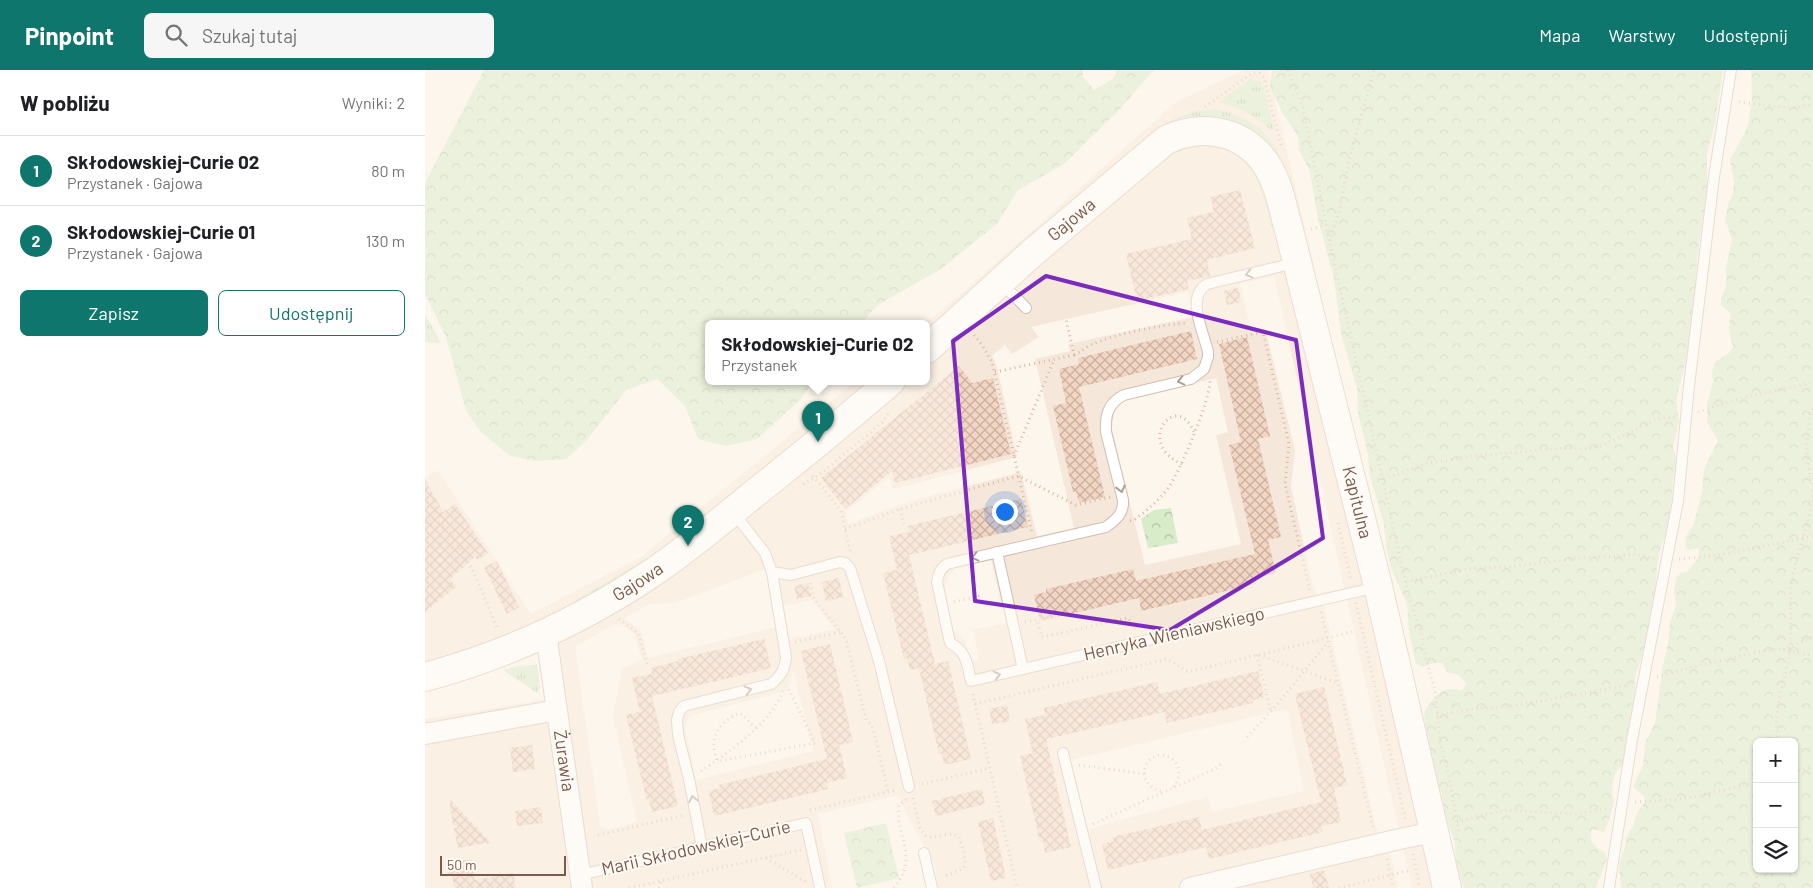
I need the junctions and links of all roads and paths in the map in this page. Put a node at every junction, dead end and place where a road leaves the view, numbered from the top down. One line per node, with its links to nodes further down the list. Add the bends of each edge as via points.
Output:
1 (1288, 70): 10 (path, via 1303,108)
2 (1373, 70): 12 (path)
3 (1731, 70): 5 (lane)
4 (1260, 72): 7 (path, via 1251,74); 9 (path)
5 (1726, 101): 6 (path, via 1790,108); 27 (lane)
6 (1813, 105)
7 (1205, 107)
8 (1233, 136): 13 (street, Kapitulna, via 1260,156 1272,175); 14 (street, Gajowa, via 1207,130 1191,131 1166,140)
9 (1281, 144)
10 (1326, 225): 11 (path); 12 (path)
11 (1303, 231)
12 (1330, 243): 33 (path)
13 (1297, 262): 17 (lane, one-way to 17, via 1202,287 1196,299); 54 (street, Kapitulna)
14 (1001, 282): 15 (lane); 19 (street, Gajowa)
15 (1026, 308)
16 (1066, 319): 20 (path)
17 (1201, 324): 20 (path, via 1169,324 1112,338); 22 (lane, via 1208,352)
18 (973, 334): 23 (path)
19 (930, 346)
20 (1074, 355): 21 (path)
21 (1054, 360): 23 (path); 29 (path)
22 (1207, 362): 28 (path, via 1210,383); 36 (lane, one-way to 36, via 1204,369 1191,379 1123,395 1110,406 1107,432)
23 (995, 372): 29 (path)
24 (1813, 382): 27 (path)
25 (886, 385): 38 (street, Gajowa)
26 (1813, 409): 34 (path, via 1807,427 1808,468)
27 (1686, 415): 33 (path, via 1660,418 1601,446 1472,456 1425,464); 49 (lane, via 1679,500)
28 (1195, 432): 30 (path); 30 (path, via 1180,416 1167,420 1161,428 1163,450)
29 (1013, 457): 32 (path)
30 (1182, 464): 41 (path, via 1158,501 1135,520)
31 (811, 474): 43 (path, via 841,511)
32 (1018, 476): 36 (path, via 1076,505); 37 (path); 46 (path)
33 (1383, 479): 52 (path)
34 (1813, 486)
35 (1813, 490): 45 (path)
36 (1122, 494): 41 (lane, via 1121,512)
37 (900, 508): 42 (path); 43 (path)
38 (732, 512): 51 (lane, via 765,553); 63 (street, Gajowa, via 637,583)
39 (1336, 515): 54 (path)
40 (425, 523): 69 (path, via 432,519 437,521 459,547)
41 (1106, 527): 46 (lane)
42 (905, 528)
43 (845, 529): 48 (path)
44 (1813, 536): 45 (path)
45 (1804, 538): 49 (path, via 1720,555); 67 (path, via 1793,577)
46 (1035, 544): 47 (lane)
47 (997, 552): 57 (lane, one-way to 57, via 942,567 937,582); 74 (lane)
48 (852, 558)
49 (1667, 560): 52 (path, via 1632,554 1588,557 1467,569); 78 (lane)
50 (807, 571): 51 (lane, via 791,575); 62 (path, via 813,596); 98 (lane, via 840,562 850,568 879,661)
51 (772, 572): 66 (lane)
52 (1406, 582): 83 (path, via 1435,690)
53 (1319, 588): 55 (path)
54 (1366, 589): 74 (lane, Henryka Wieniawskiego); 103 (street, Kapitulna); 105 (path)
55 (1300, 592)
56 (983, 595): 57 (path)
57 (942, 605): 77 (lane, via 950,643 960,648 965,656)
58 (614, 615): 73 (path, via 638,633)
59 (1022, 623): 60 (path, via 1037,620 1042,637 1128,618 1137,630)
60 (1147, 628)
61 (1356, 631): 71 (path)
62 (840, 632): 66 (path); 97 (path, via 846,639 866,719 873,728)
63 (546, 633): 69 (street, Gajowa); 81 (street, Żurawia)
64 (1813, 637): 67 (path)
65 (1328, 642): 75 (path)
66 (785, 644): 95 (lane, one-way to 66, via 678,736 679,712 684,706 771,684 785,668)
67 (1790, 646): 68 (path); 70 (path)
68 (1782, 649): 70 (path); 78 (path, via 1766,650)
69 (506, 650): 76 (street, Gajowa)
70 (1790, 650): 72 (path); 87 (path, via 1777,714)
71 (1258, 655): 75 (path); 80 (path, via 1188,672 1167,659); 82 (path)
72 (1813, 656)
73 (648, 668)
74 (1023, 669): 77 (lane, Henryka Wieniawskiego, one-way to 74)
75 (1304, 672): 79 (path); 82 (path)
76 (425, 677)
77 (971, 681): 80 (path)
78 (1643, 681): 83 (path, via 1507,707); 125 (lane)
79 (1338, 684)
80 (975, 704): 92 (path)
81 (557, 710): 85 (street); 112 (street, Żurawia)
82 (1271, 712): 86 (path)
83 (1437, 715): 103 (path, via 1449,776)
84 (756, 728): 89 (path); 89 (path, via 740,713 724,722 714,739); 89 (path, via 781,696 785,680 815,743)
85 (425, 734)
86 (1247, 737)
87 (1778, 738)
88 (1065, 758): 94 (path); 102 (lane)
89 (717, 760): 95 (path)
90 (1221, 764): 96 (path)
91 (1813, 767): 93 (path)
92 (990, 768): 98 (path); 119 (path)
93 (1798, 771)
94 (1144, 774): 96 (path, via 1152,758 1167,756 1179,768 1180,775); 99 (path, via 1153,789)
95 (689, 779): 100 (lane, one-way to 95)
96 (1173, 788): 99 (path)
97 (888, 792): 98 (path); 101 (path)
98 (911, 792): 114 (path, via 924,835 937,838 955,834 965,856 964,868); 118 (path, via 899,805 906,865 903,877)
99 (1164, 792): 102 (path)
100 (695, 812): 104 (path); 106 (lane)
101 (803, 812)
102 (1081, 829): 120 (lane)
103 (1447, 835): 105 (street); 124 (street, Kapitulna)
104 (597, 836)
105 (1409, 837): 121 (street); 123 (path)
106 (702, 847): 107 (lane, Marii Skłodowskiej-Curie, via 806,823); 112 (lane, Marii Skłodowskiej-Curie)
107 (811, 848): 109 (path); 115 (lane, Marii Skłodowskiej-Curie)
108 (924, 853): 114 (lane)
109 (766, 858): 113 (path); 115 (path)
110 (1411, 870): 122 (path)
111 (1757, 873): 126 (path)
112 (581, 881)
113 (662, 881): 116 (path); 117 (path)
114 (931, 885)
115 (815, 886)
116 (629, 888)
117 (659, 888)
118 (894, 888)
119 (1017, 888)
120 (1096, 888)
121 (1190, 888)
122 (1339, 888)
123 (1420, 888)
124 (1447, 888)
125 (1609, 888)
126 (1755, 888)

